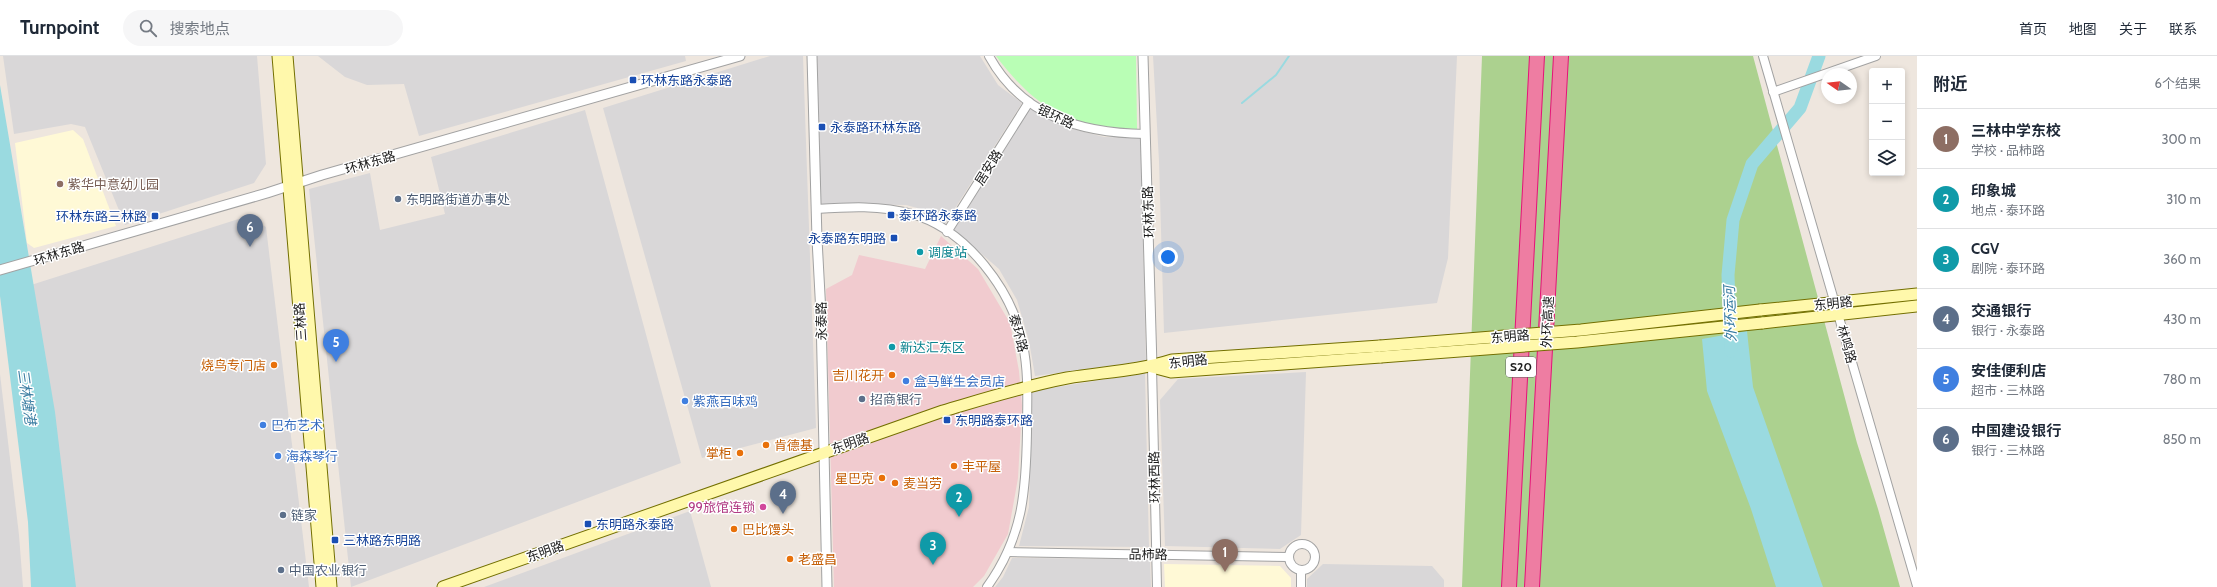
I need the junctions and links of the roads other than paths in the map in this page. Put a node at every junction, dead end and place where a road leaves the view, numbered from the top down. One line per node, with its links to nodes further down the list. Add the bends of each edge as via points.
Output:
1 (278, 56): 14 (main road, 三林路)
2 (287, 56): 14 (main road, 三林路)
3 (740, 56): 14 (street, 环林东路)
4 (812, 56): 15 (street, 永泰路)
5 (989, 56): 12 (street, 银环路, via 1008,82)
6 (1143, 56): 13 (street, 环林东路)
7 (1538, 56): 37 (highway, 外环高速 / S20)
8 (1561, 56): 38 (highway, 外环高速 / S20)
9 (1763, 56): 11 (street, 林鸣路)
10 (1876, 56): 11 (street)
11 (1773, 92): 19 (street, 林鸣路)
12 (1029, 102): 13 (street, 银环路, via 1056,118 1090,130); 16 (street, 居安路)
13 (1145, 134): 22 (street, 环林东路)
14 (293, 185): 17 (street, 环林东路); 30 (main road, 三林路); 31 (main road, 三林路)
15 (816, 209): 16 (street, 泰环路, via 867,207 892,210 914,214); 24 (street, 永泰路)
16 (947, 232): 23 (street, 泰环路, via 987,268 1010,304 1023,343)
17 (0, 270)
18 (1917, 294): 19 (main road, 东明路)
19 (1834, 302): 21 (street, 林鸣路); 22 (main road, 东明路, bridge, via 1581,330 1172,360)
20 (1917, 306): 21 (main road, 东明路)
21 (1838, 315): 22 (main road, 东明路, bridge, via 1577,342 1381,357 1171,372); 29 (street, 林鸣路)
22 (1152, 367): 23 (main road, 东明路, via 1074,377); 26 (street, 环林西路)
23 (1027, 387): 24 (main road, 东明路, via 944,411); 25 (street, 泰环路, via 1025,486 1020,519)
24 (823, 453): 32 (main road, 东明路); 33 (street, 永泰路)
25 (1008, 552): 26 (street, 品柿路); 34 (street, 泰环路)
26 (1156, 554): 27 (street, 品柿路); 35 (street, 环林西路)
27 (1288, 557): 28 (street, via 1292,566); 28 (street, via 1296,545 1307,545 1311,548 1315,557 1314,562 1311,567)
28 (1301, 570): 36 (street)
29 (1917, 586)
30 (322, 587)
31 (331, 587)
32 (443, 587)
33 (827, 587)
34 (987, 587)
35 (1157, 587)
36 (1301, 587)
37 (1509, 587)
38 (1532, 587)

